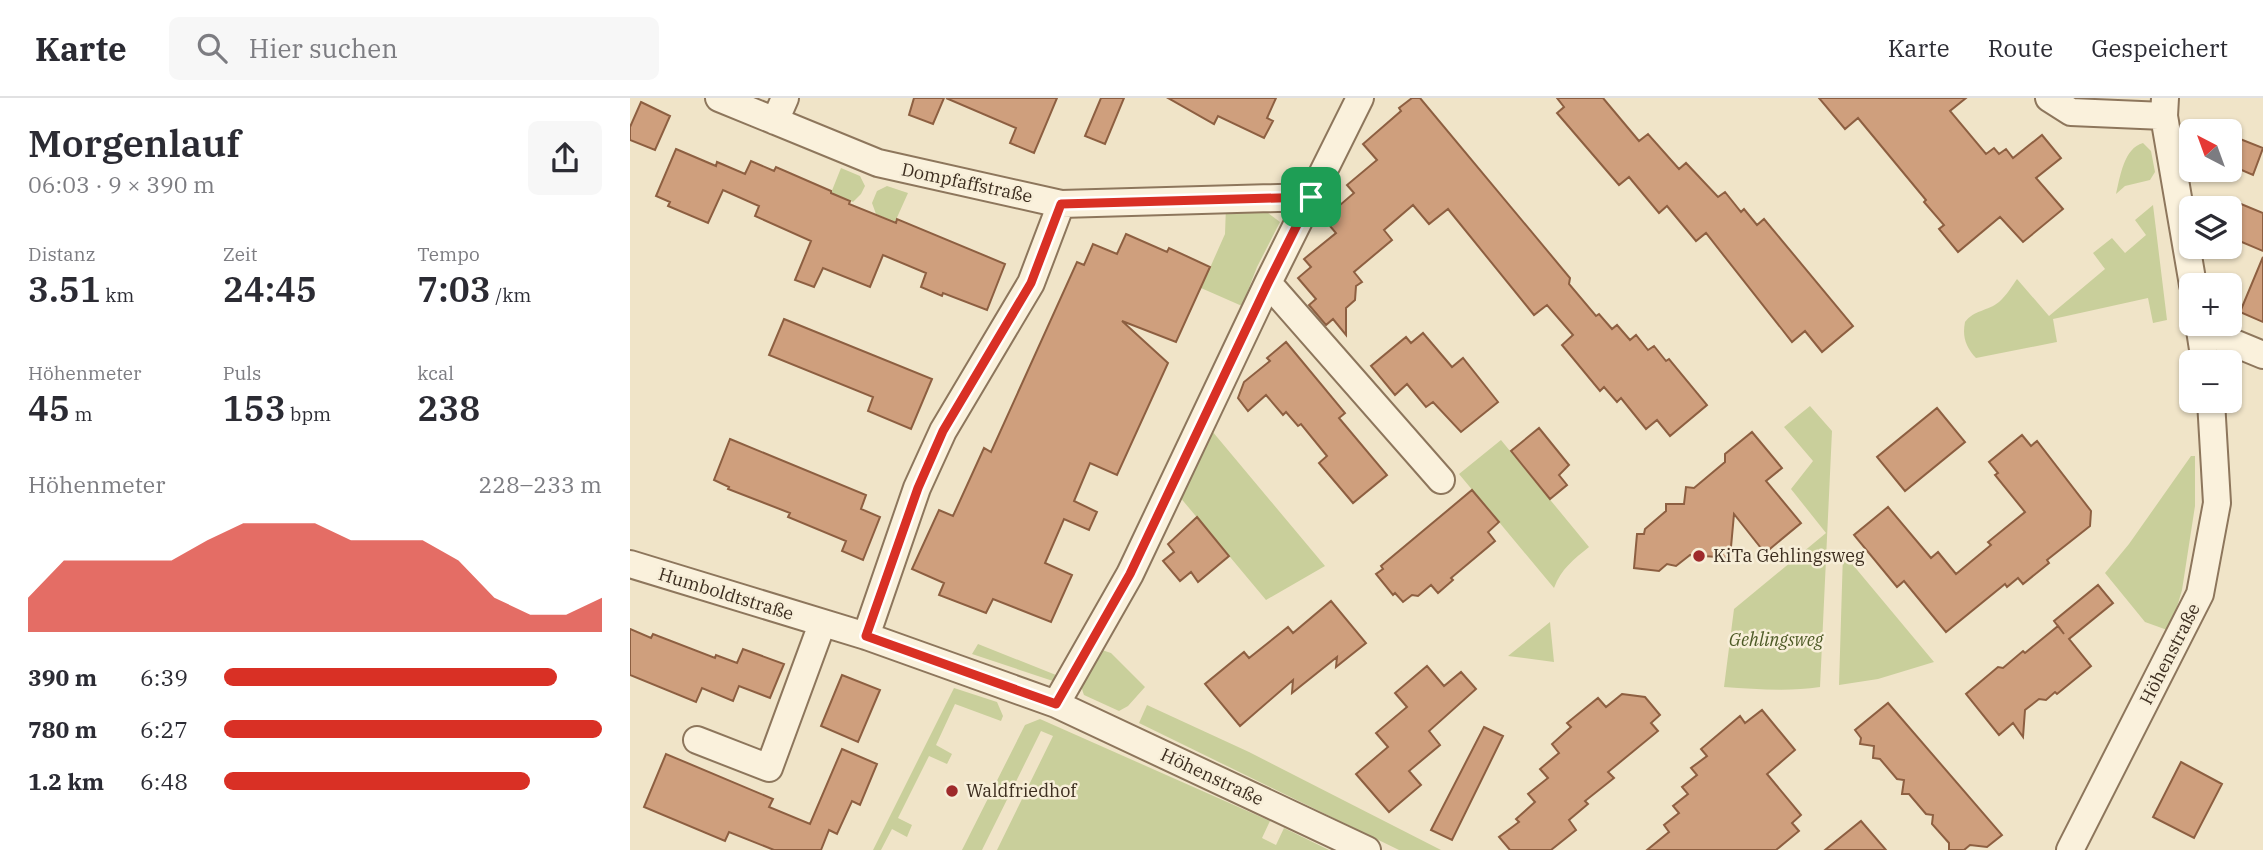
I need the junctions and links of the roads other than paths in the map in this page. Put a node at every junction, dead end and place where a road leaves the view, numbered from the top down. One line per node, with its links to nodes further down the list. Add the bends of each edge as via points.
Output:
1 (719, 98): 5 (street, Dompfaffstraße)
2 (1360, 98): 6 (street)
3 (2049, 98): 4 (street, via 2071,112)
4 (2165, 107): 8 (street)
5 (780, 110): 7 (street, Dompfaffstraße, via 878,163)
6 (1311, 197): 7 (street, Dompfaffstraße); 9 (street)
7 (1061, 204): 16 (street, via 1031,283 943,431)
8 (2191, 273)
9 (1268, 283): 13 (street); 17 (street, via 1130,574)
10 (2222, 336): 11 (street)
11 (2263, 355)
12 (2212, 413): 20 (street, Höhenstraße, via 2217,503 2200,594)
13 (1441, 480)
14 (630, 564): 15 (street, Humboldtstraße)
15 (821, 624): 16 (street, Humboldtstraße); 18 (street, via 769,768)
16 (866, 636): 17 (street, Humboldtstraße)
17 (1056, 704): 19 (street, Höhenstraße)
18 (696, 740)
19 (1367, 850)
20 (2070, 850)

